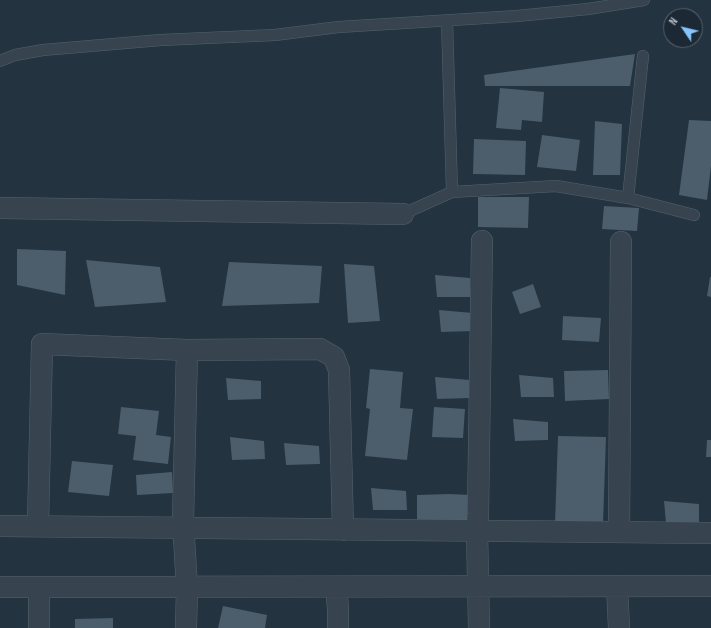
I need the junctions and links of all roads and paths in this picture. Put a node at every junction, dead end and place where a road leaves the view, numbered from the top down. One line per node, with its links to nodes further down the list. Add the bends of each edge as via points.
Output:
1 (644, 0): 2 (lane, via 588,9)
2 (447, 20): 4 (lane, via 339,27 275,35 161,40 43,50 15,55); 5 (lane)
3 (643, 56): 6 (lane)
4 (0, 61)
5 (452, 192): 6 (lane, via 556,186); 8 (lane)
6 (628, 198): 9 (lane)
7 (0, 208): 8 (street)
8 (403, 214)
9 (694, 215)
10 (482, 241): 17 (street)
11 (621, 242): 18 (street)
12 (187, 350): 13 (street, via 42,344); 15 (street); 16 (street, via 320,349 334,357 339,370)
13 (38, 525): 14 (street); 15 (street)
14 (0, 526)
15 (184, 527): 16 (street); 26 (street)
16 (343, 530): 17 (street)
17 (477, 531): 18 (street); 24 (street)
18 (619, 532): 19 (street)
19 (711, 534)
20 (617, 586): 21 (street); 24 (street); 31 (street)
21 (711, 586)
22 (0, 587): 25 (street)
23 (336, 587): 24 (street); 26 (street); 29 (street)
24 (477, 587): 30 (street)
25 (38, 588): 26 (street); 27 (street)
26 (187, 588): 28 (street)
27 (40, 628)
28 (186, 628)
29 (338, 628)
30 (479, 628)
31 (618, 628)

